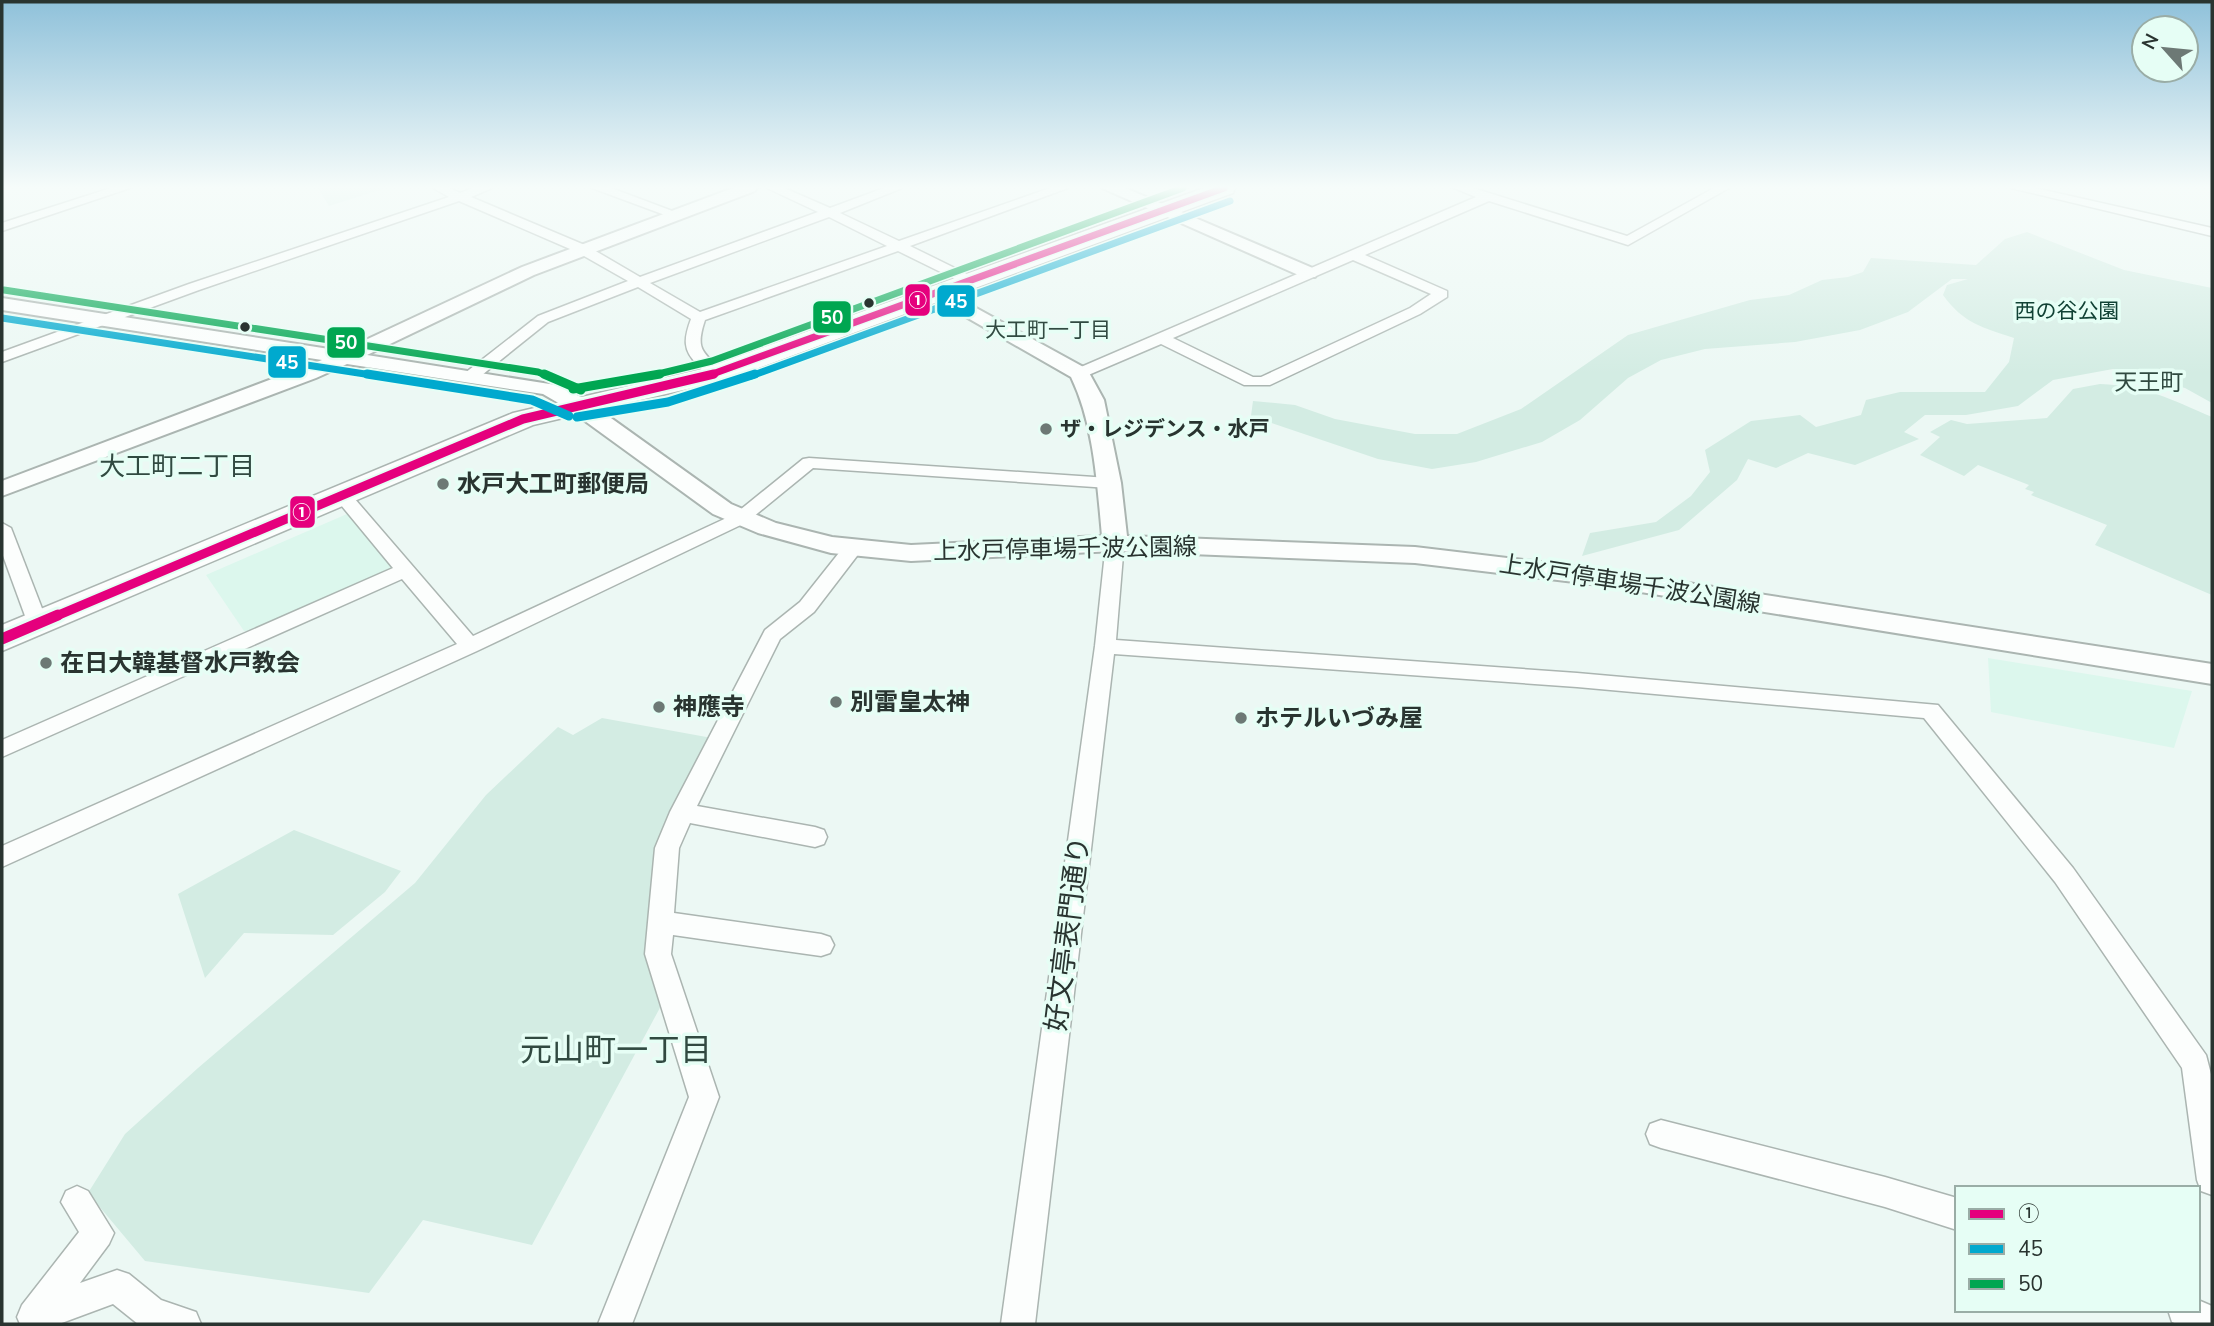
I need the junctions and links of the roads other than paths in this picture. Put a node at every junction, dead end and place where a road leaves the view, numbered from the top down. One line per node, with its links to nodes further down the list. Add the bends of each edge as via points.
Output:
1 (308, 250): 17 (street)
2 (580, 250): 20 (main road)
3 (584, 250): 13 (street)
4 (728, 250): 13 (street)
5 (888, 250): 16 (street)
6 (907, 250): 12 (street)
7 (1055, 250): 12 (highway)
8 (1254, 250): 11 (main road)
9 (1366, 250): 10 (street)
10 (1354, 255): 11 (street); 18 (street, via 1442,294 1264,382 1250,382)
11 (1309, 273): 18 (street)
12 (970, 281): 14 (highway)
13 (643, 282): 16 (street); 23 (street, via 543,318)
14 (938, 293): 21 (main road); 22 (highway)
15 (2, 304): 17 (main road, 上水戸停車場千波公園線)
16 (699, 317): 22 (street, via 691,351)
17 (105, 320): 19 (street); 20 (main road, 上水戸停車場千波公園線)
18 (1161, 338): 21 (street)
19 (2, 357)
20 (348, 357): 23 (main road, 上水戸停車場千波公園線); 26 (main road)
21 (1080, 373): 25 (main road, via 1093,400)
22 (716, 374): 24 (highway, via 667,388)
23 (471, 376): 24 (main road, 上水戸停車場千波公園線, via 536,386)
24 (575, 403): 27 (highway, via 514,422); 28 (main road, 上水戸停車場千波公園線, via 705,498)
25 (1109, 483): 28 (street, via 809,463); 30 (main road)
26 (2, 489)
27 (342, 495): 32 (street); 33 (highway)
28 (741, 518): 31 (main road, 上水戸停車場千波公園線, via 789,535); 35 (street)
29 (2, 528): 33 (street)
30 (1115, 543): 31 (main road, 上水戸停車場千波公園線, via 911,553); 36 (street, 好文亭表門通り); 37 (main road, 上水戸停車場千波公園線, via 1358,551 1488,562)
31 (853, 548): 39 (street, via 807,607 772,635)
32 (405, 570): 35 (street); 38 (street)
33 (38, 624): 34 (highway)
34 (2, 639)
35 (470, 646): 41 (street)
36 (1105, 646): 44 (street, via 1930,711 2064,875); 53 (street, 好文亭表門通り)
37 (2212, 674)
38 (2, 749)
39 (682, 812): 40 (street); 42 (street, via 667,848)
40 (815, 837)
41 (2, 857)
42 (660, 922): 43 (street); 52 (street, via 657,954 704,1097)
43 (821, 946)
44 (2204, 1069): 46 (street)
45 (1661, 1134): 48 (street)
46 (2212, 1180)
47 (76, 1202): 50 (street, via 98,1233)
48 (1955, 1213)
49 (2188, 1312): 54 (street)
50 (29, 1321): 51 (street, via 117,1286 152,1314)
51 (184, 1324)
52 (615, 1324)
53 (1018, 1324)
54 (2212, 1324)

